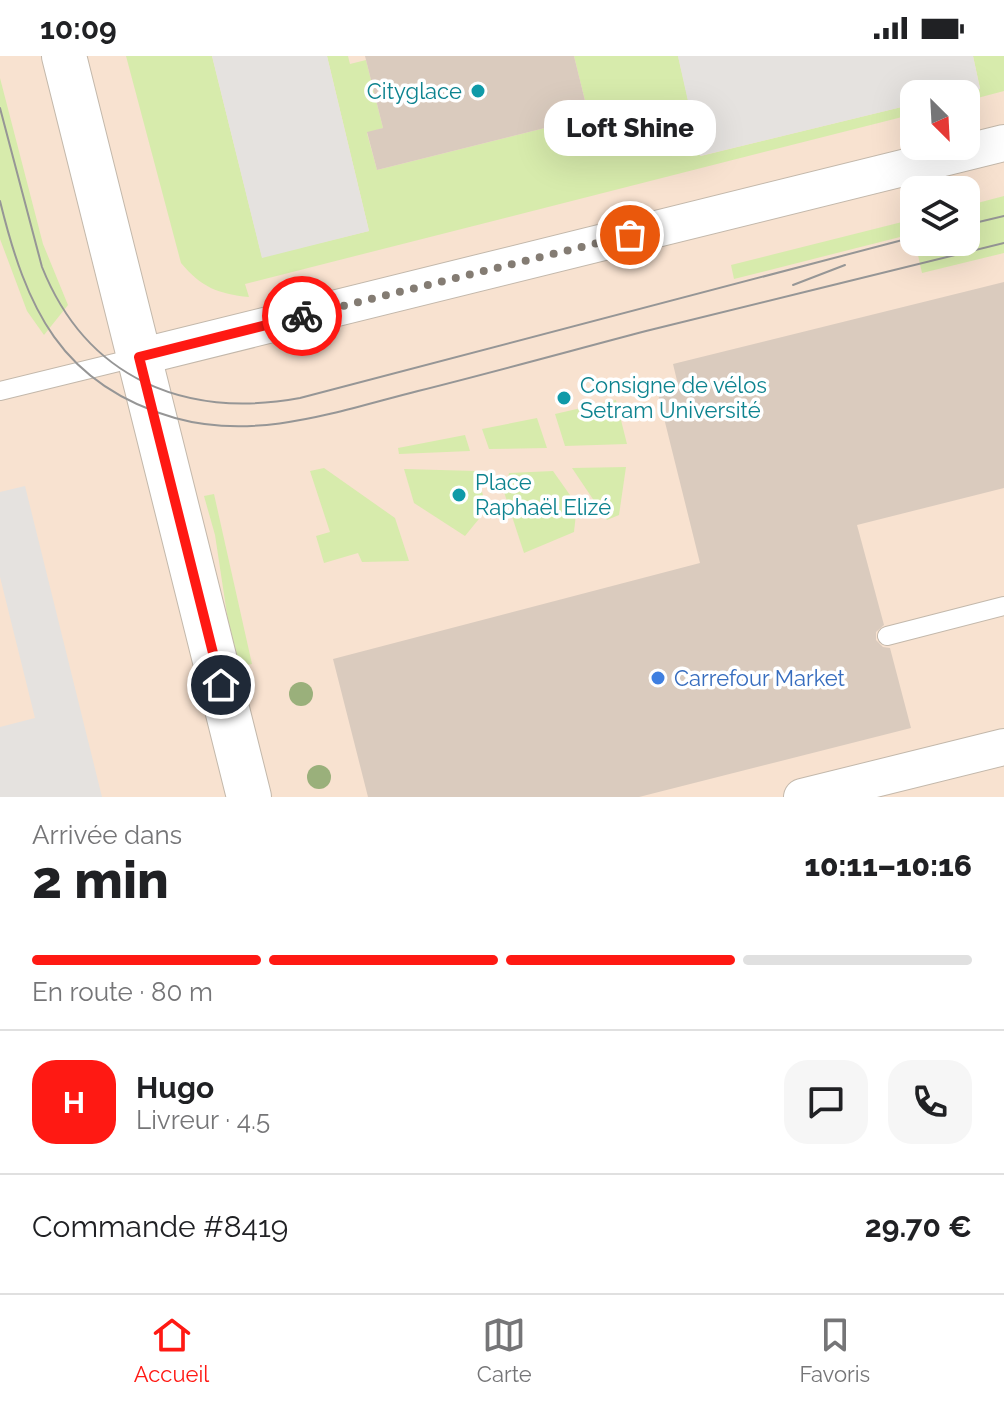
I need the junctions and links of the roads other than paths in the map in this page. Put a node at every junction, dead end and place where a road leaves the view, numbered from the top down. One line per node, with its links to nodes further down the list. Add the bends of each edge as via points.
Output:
1 (64, 56): 3 (street)
2 (1004, 143): 3 (street)
3 (139, 357): 4 (lane); 8 (street)
4 (0, 391)
5 (1004, 606): 6 (lane)
6 (887, 636)
7 (1004, 747): 9 (street)
8 (249, 797)
9 (802, 797)

